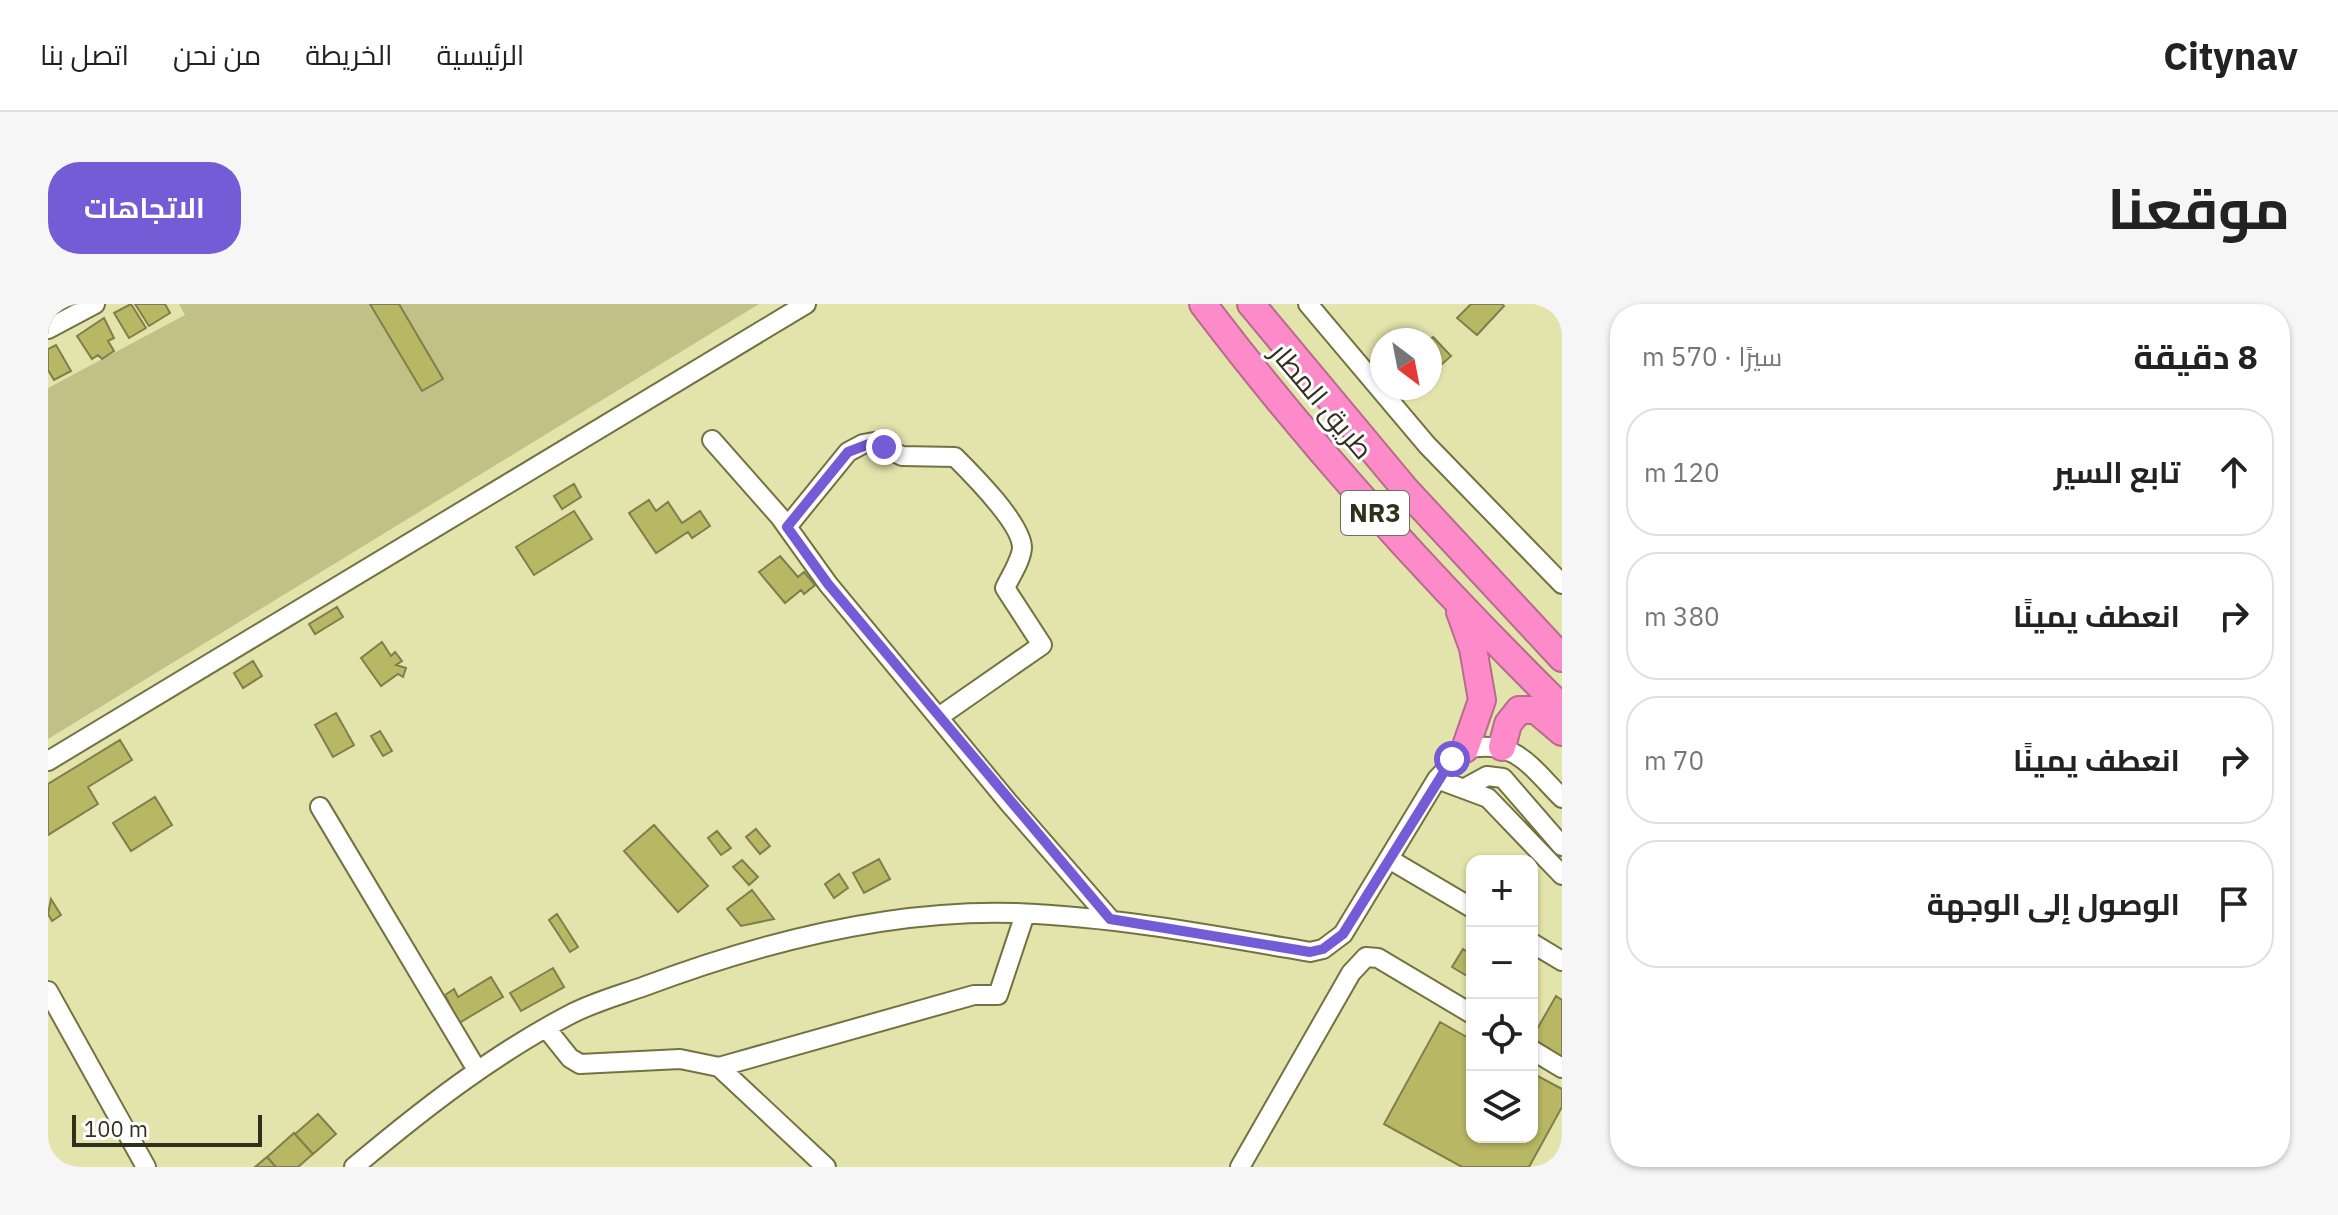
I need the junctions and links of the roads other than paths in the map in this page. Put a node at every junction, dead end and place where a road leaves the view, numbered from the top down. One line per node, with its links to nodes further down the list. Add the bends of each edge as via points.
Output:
1 (95, 304): 6 (street)
2 (806, 304): 17 (street)
3 (1203, 304): 10 (highway, طريق المطار / NR3, via 1293,418)
4 (1251, 304): 11 (highway, طريق المطار / NR3, via 1406,490)
5 (1308, 304): 9 (street, via 1427,445)
6 (48, 329)
7 (712, 440): 8 (street)
8 (787, 527): 13 (street); 13 (street, via 848,452 863,444 874,442 902,456 955,457 980,481 1019,535 1022,550 1005,588 1042,645)
9 (1562, 584)
10 (1457, 605): 12 (highway, طريق المطار / NR3); 16 (highway, via 1473,648 1482,700)
11 (1562, 658)
12 (1562, 708)
13 (940, 716): 27 (street)
14 (1562, 732): 15 (highway, via 1536,710 1519,710 1508,724)
15 (1502, 747): 16 (street); 20 (street, via 1518,755)
16 (1465, 749): 18 (street)
17 (48, 761)
18 (1437, 779): 19 (street); 23 (street)
19 (1467, 787): 22 (street, via 1487,776 1503,778); 24 (street, via 1488,798)
20 (1562, 798)
21 (320, 807): 36 (street)
22 (1562, 846)
23 (1389, 859): 25 (street); 27 (street, via 1343,934 1310,952)
24 (1562, 875)
25 (1466, 904)
26 (1025, 914): 27 (street); 32 (street, via 959,915 818,932 706,963 574,1012); 34 (street, via 998,995 974,995)
27 (1110, 919)
28 (1538, 947): 29 (street)
29 (1562, 961)
30 (48, 991): 38 (street)
31 (1466, 1010): 40 (street, via 1378,958 1366,957 1351,973)
32 (546, 1028): 34 (street, via 580,1064 680,1059); 36 (street)
33 (1538, 1054): 35 (street)
34 (719, 1067): 39 (street)
35 (1562, 1068)
36 (477, 1070): 37 (street)
37 (366, 1164)
38 (146, 1167)
39 (826, 1167)
40 (1240, 1167)

